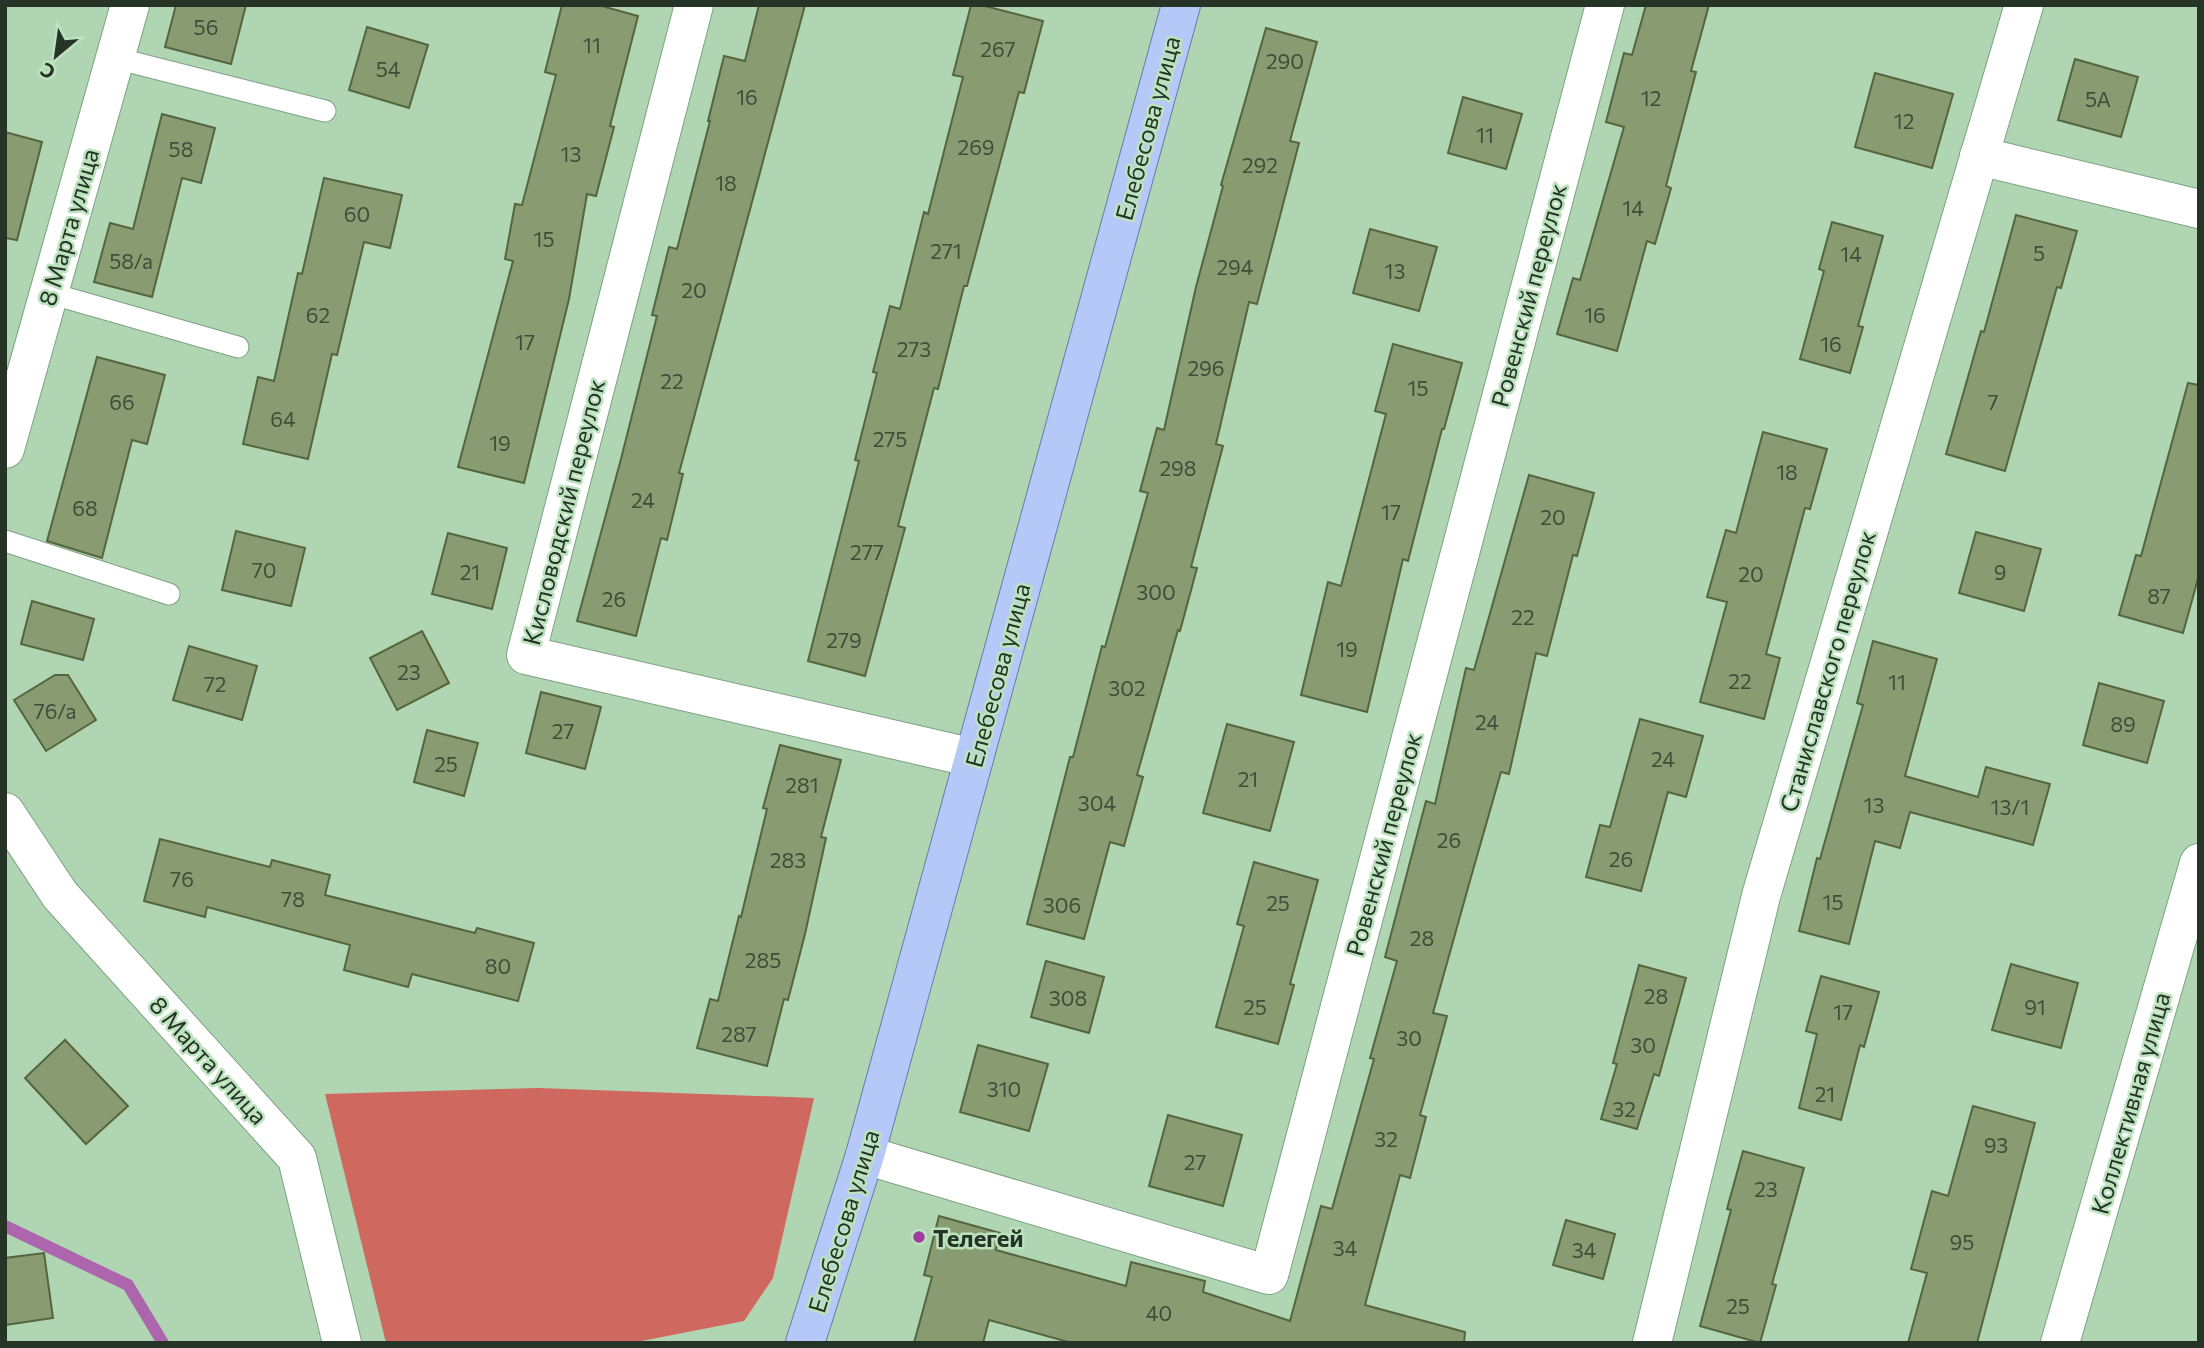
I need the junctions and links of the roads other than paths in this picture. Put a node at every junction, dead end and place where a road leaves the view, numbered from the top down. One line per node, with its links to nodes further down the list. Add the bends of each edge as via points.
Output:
1 (130, 5): 6 (street, 8 Марта улица)
2 (694, 5): 15 (street, Кисловодский переулок, via 526,655)
3 (1181, 5): 15 (main road, Елебесова улица)
4 (1605, 5): 18 (street, Ровенский переулок, via 1269,1275)
5 (2024, 5): 8 (street, Станиславского переулок)
6 (115, 58): 7 (lane); 10 (street, 8 Марта улица)
7 (325, 111)
8 (1979, 156): 9 (street); 21 (street, Станиславского переулок, via 1761,895)
9 (2199, 209)
10 (49, 293): 11 (lane); 12 (street, 8 Марта улица)
11 (238, 347)
12 (5, 449)
13 (5, 541): 14 (lane)
14 (169, 594)
15 (974, 758): 18 (main road, Елебесова улица)
16 (5, 812): 19 (street, 8 Марта улица, via 60,895 297,1158)
17 (2199, 863): 22 (street, Коллективная улица)
18 (865, 1155): 20 (main road, Елебесова улица)
19 (342, 1343)
20 (805, 1343)
21 (1652, 1343)
22 (2060, 1343)

